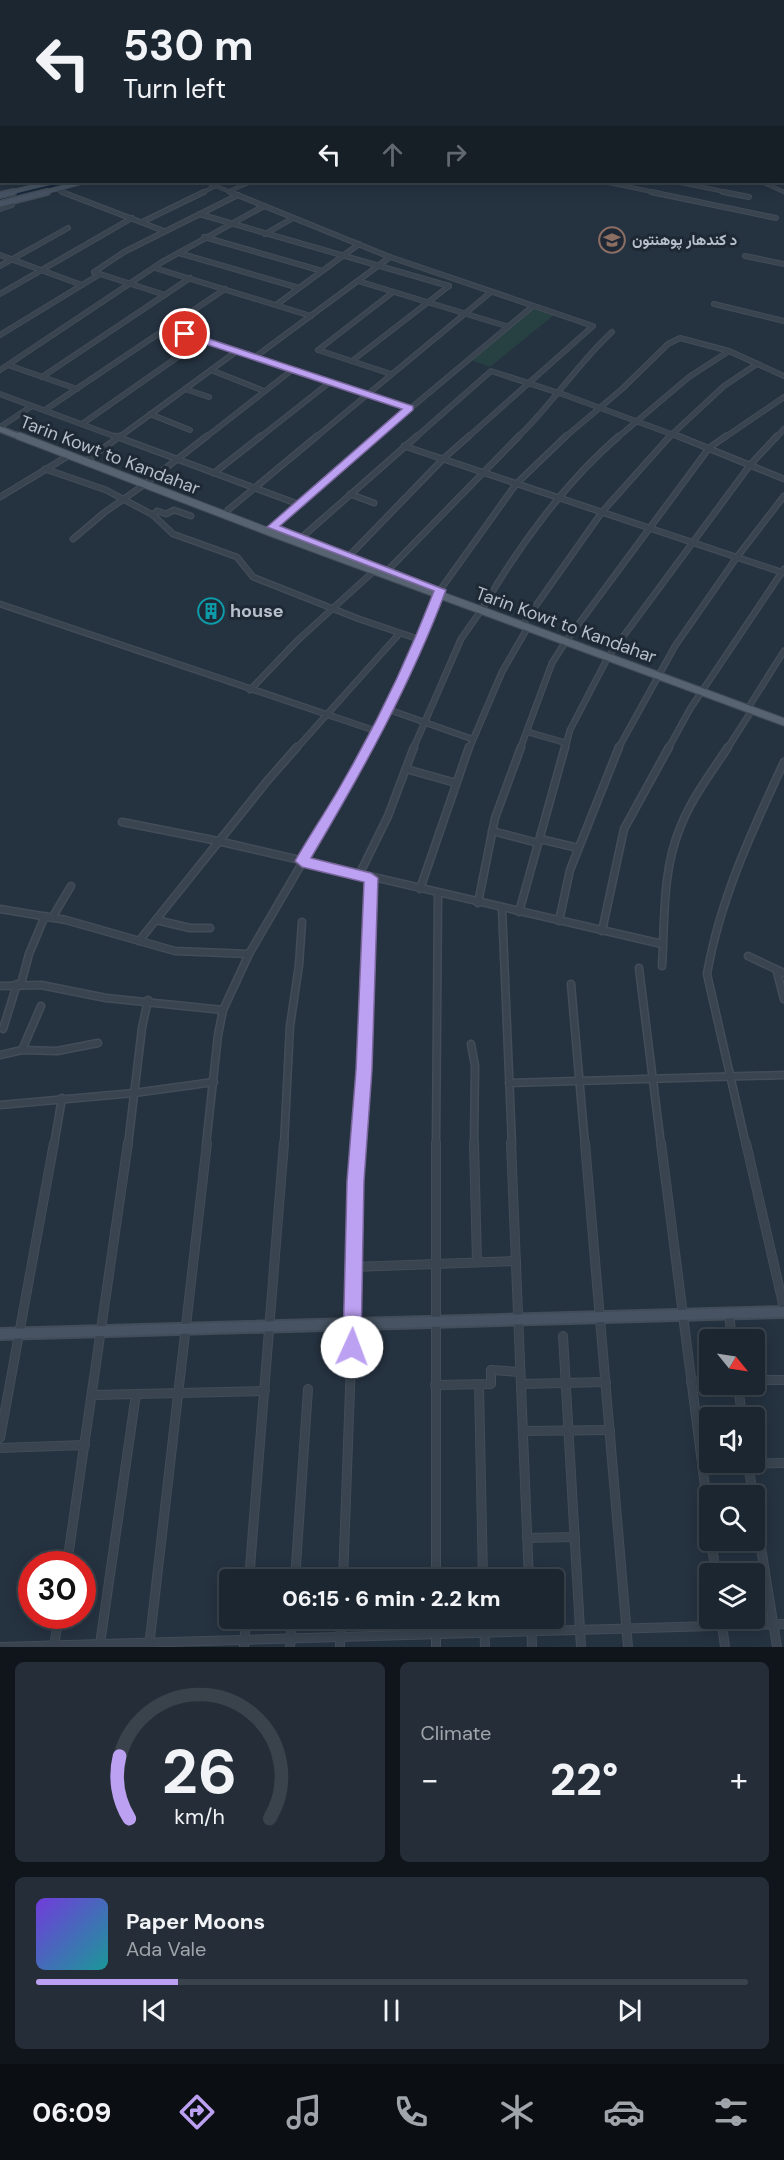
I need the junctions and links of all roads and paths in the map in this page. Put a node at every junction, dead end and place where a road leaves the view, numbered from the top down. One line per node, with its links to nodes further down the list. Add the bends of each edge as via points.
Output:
1 (42, 183): 12 (main road)
2 (79, 183): 9 (main road)
3 (208, 183): 8 (street)
4 (249, 183): 10 (street)
5 (610, 183): 22 (street)
6 (682, 183): 14 (street)
7 (764, 183): 11 (street)
8 (216, 186): 10 (street); 23 (street)
9 (55, 189): 15 (main road); 20 (street)
10 (229, 191): 13 (street)
11 (784, 192)
12 (0, 195)
13 (238, 195): 17 (street); 19 (street)
14 (749, 197)
15 (0, 204)
16 (12, 205): 18 (street)
17 (264, 206): 21 (street); 24 (street)
18 (0, 209)
19 (199, 214): 24 (street); 26 (street)
20 (132, 218): 23 (street); 40 (street)
21 (293, 218): 27 (street); 29 (street)
22 (776, 218)
23 (142, 222): 26 (street)
24 (228, 222): 27 (street); 28 (street)
25 (68, 228): 35 (street)
26 (164, 231): 42 (street, via 94,272)
27 (265, 234): 32 (street)
28 (204, 237): 30 (street); 41 (street)
29 (359, 244): 32 (street); 34 (street)
30 (179, 253): 39 (street); 47 (street)
31 (0, 255): 35 (street)
32 (344, 256): 38 (street); 41 (street)
33 (745, 256): 36 (street)
34 (390, 257): 38 (street); 50 (street)
35 (11, 260): 37 (street); 40 (street)
36 (784, 264)
37 (0, 266)
38 (378, 266): 44 (street); 53 (street, via 449,286)
39 (155, 268): 43 (street); 45 (street)
40 (41, 271): 46 (street); 51 (street)
41 (322, 271): 47 (street)
42 (100, 274): 45 (street); 46 (street)
43 (190, 278): 48 (street); 52 (street)
44 (358, 281): 49 (street); 58 (street)
45 (130, 284): 52 (street); 70 (street)
46 (82, 285): 63 (street)
47 (300, 288): 55 (street)
48 (225, 290): 55 (street); 61 (street)
49 (393, 292): 53 (street); 68 (street, via 318,350)
50 (491, 292): 56 (street); 57 (street)
51 (0, 294)
52 (165, 295): 76 (street)
53 (428, 303): 57 (street); 68 (street)
54 (714, 304): 59 (street)
55 (276, 305): 58 (street)
56 (533, 306): 60 (street); 78 (street, via 593,326)
57 (464, 313): 60 (street); 74 (street)
58 (310, 316): 67 (street)
59 (784, 321)
60 (506, 327): 89 (street)
61 (168, 328): 64 (street); 79 (street)
62 (612, 332): 82 (street, via 590,352)
63 (0, 335)
64 (202, 340): 65 (street); 93 (street)
65 (237, 351): 67 (street); 72 (street)
66 (729, 351): 69 (street); 88 (street, via 680,338 668,344); 92 (street, via 688,377)
67 (255, 357): 73 (street)
68 (352, 361): 74 (street)
69 (757, 364): 75 (street); 97 (street, via 724,386)
70 (8, 365): 71 (street); 76 (street)
71 (0, 370)
72 (211, 370): 80 (street); 81 (street)
73 (292, 370): 77 (street); 81 (street)
74 (391, 374): 84 (street)
75 (784, 376)
76 (42, 377): 79 (street)
77 (330, 382): 84 (street); 108 (street)
78 (531, 383): 82 (street); 99 (street, via 491,371); 104 (street)
79 (77, 389): 90 (street)
80 (185, 389): 85 (street); 91 (street)
81 (264, 391): 103 (street)
82 (559, 392): 88 (street); 107 (street)
83 (0, 394): 87 (street)
84 (367, 394): 89 (street); 112 (street)
85 (209, 397)
86 (784, 397): 100 (street)
87 (32, 406): 90 (street); 94 (street)
88 (601, 407): 92 (street); 111 (street)
89 (409, 408): 119 (street)
90 (45, 411): 93 (street)
91 (150, 414): 96 (street); 98 (street)
92 (638, 421): 97 (street); 116 (street, via 590,461)
93 (82, 424): 98 (street)
94 (0, 427): 101 (main road, Tarin Kowt to Kandahar); 102 (main road, Tarin Kowt to Kandahar)
95 (784, 429): 105 (street)
96 (190, 430)
97 (673, 433): 100 (street); 121 (street)
98 (118, 438): 102 (street); 103 (street)
99 (404, 446): 104 (street); 113 (street)
100 (709, 448): 105 (street); 125 (street)
101 (68, 456): 106 (street); 110 (main road, Tarin Kowt to Kandahar)
102 (89, 459): 110 (main road, Tarin Kowt to Kandahar)
103 (176, 459): 108 (street); 110 (street)
104 (443, 459): 107 (street); 130 (street)
105 (750, 465): 109 (street); 129 (street)
106 (45, 469): 115 (street); 117 (street, via 106,490)
107 (482, 472): 111 (street); 133 (street)
108 (214, 473): 112 (street)
109 (784, 479)
110 (147, 483): 117 (street); 120 (main road, Tarin Kowt to Kandahar); 126 (main road, Tarin Kowt to Kandahar)
111 (516, 484): 116 (street); 135 (street)
112 (254, 488): 119 (street); 120 (street)
113 (350, 494): 118 (street); 127 (street)
114 (784, 496): 131 (street)
115 (0, 497)
116 (559, 498): 121 (street); 137 (street)
117 (123, 500): 122 (street); 128 (street)
118 (374, 503)
119 (298, 504): 124 (street)
120 (228, 510): 124 (main road, Tarin Kowt to Kandahar)
121 (602, 512): 125 (street); 139 (street)
122 (153, 515): 123 (street, via 174,510); 138 (street, via 173,534 237,557 253,577)
123 (191, 516)
124 (272, 527): 126 (main road, Tarin Kowt to Kandahar)
125 (649, 528): 129 (street); 141 (street)
126 (279, 532): 127 (main road, Tarin Kowt to Kandahar); 132 (main road, Tarin Kowt to Kandahar)
127 (301, 538): 130 (main road, Tarin Kowt to Kandahar)
128 (74, 539)
129 (692, 543): 131 (street); 144 (street)
130 (349, 556): 133 (main road, Tarin Kowt to Kandahar)
131 (737, 557): 134 (street); 145 (street)
132 (375, 570): 135 (main road, Tarin Kowt to Kandahar); 138 (street)
133 (388, 570): 135 (main road, Tarin Kowt to Kandahar)
134 (783, 571): 146 (street)
135 (439, 591): 137 (main road, Tarin Kowt to Kandahar); 142 (street)
136 (0, 604): 147 (street)
137 (483, 608): 139 (main road, Tarin Kowt to Kandahar); 152 (street, via 461,639)
138 (332, 609): 140 (street); 147 (street)
139 (527, 624): 141 (main road, Tarin Kowt to Kandahar); 156 (street)
140 (399, 634): 142 (street); 150 (street)
141 (568, 639): 144 (main road, Tarin Kowt to Kandahar); 155 (street, via 552,663)
142 (421, 640): 149 (street)
143 (784, 651): 148 (street)
144 (610, 655): 145 (main road, Tarin Kowt to Kandahar); 157 (street)
145 (660, 673): 146 (main road, Tarin Kowt to Kandahar); 165 (street, via 612,760)
146 (702, 689): 148 (main road, Tarin Kowt to Kandahar); 182 (street, via 624,829)
147 (250, 690): 150 (street)
148 (751, 707): 151 (main road, Tarin Kowt to Kandahar); 153 (main road, Tarin Kowt to Kandahar); 184 (street, via 679,829 668,867)
149 (387, 709): 152 (street); 154 (street)
150 (327, 715): 154 (street); 163 (street)
151 (784, 717)
152 (423, 722): 156 (street); 159 (street)
153 (784, 722)
154 (376, 731): 166 (street)
155 (528, 732): 157 (street); 162 (street)
156 (472, 739): 160 (street)
157 (566, 743): 164 (street)
158 (784, 762): 202 (street, via 736,870 711,947 707,974)
159 (406, 768): 160 (street); 167 (street)
160 (456, 783): 170 (street)
161 (122, 822): 163 (street)
162 (492, 831): 164 (street); 172 (street)
163 (218, 841): 166 (street); 178 (street)
164 (539, 841): 165 (street); 175 (street)
165 (578, 849): 179 (street)
166 (302, 861): 167 (street); 185 (street)
167 (359, 875): 168 (street)
168 (371, 878): 170 (street); 214 (street)
169 (71, 886): 177 (street)
170 (420, 889): 171 (street)
171 (438, 894): 172 (street); 213 (street)
172 (478, 903): 173 (street)
173 (502, 908): 175 (street); 207 (street)
174 (0, 909): 176 (street)
175 (519, 912): 179 (street)
176 (45, 916): 177 (street); 190 (street)
177 (52, 918): 183 (street)
178 (156, 920): 181 (street); 183 (street)
179 (559, 921): 182 (street)
180 (302, 922): 222 (street, via 290,1026)
181 (210, 928)
182 (603, 931): 184 (street)
183 (139, 941): 185 (street, via 179,952)
184 (662, 944): 187 (street)
185 (249, 954): 196 (street)
186 (748, 956): 189 (street)
187 (662, 966)
188 (639, 968): 204 (street)
189 (780, 972): 193 (street)
190 (19, 984): 192 (street); 194 (street, via 106,998); 197 (street)
191 (572, 984): 205 (street)
192 (0, 986)
193 (784, 999)
194 (148, 1000): 196 (street); 208 (street)
195 (41, 1006): 200 (street)
196 (223, 1010): 206 (street)
197 (3, 1029)
198 (98, 1043): 200 (street, via 57,1051)
199 (471, 1044): 212 (street, via 475,1066)
200 (22, 1050): 201 (street)
201 (0, 1055)
202 (731, 1075): 203 (street); 204 (street); 215 (street)
203 (784, 1075)
204 (651, 1078): 205 (street); 217 (street)
205 (581, 1080): 207 (street); 218 (street)
206 (214, 1082): 208 (street); 223 (street)
207 (509, 1083): 211 (street)
208 (134, 1094): 209 (street); 225 (street)
209 (63, 1098): 210 (street); 226 (street)
210 (0, 1106)
211 (516, 1261): 212 (street); 219 (street)
212 (477, 1262): 213 (street)
213 (436, 1263): 214 (street); 220 (street)
214 (354, 1267): 221 (street)
215 (784, 1310): 216 (main road)
216 (729, 1313): 217 (main road); 224 (street)
217 (682, 1314): 218 (main road); 233 (street)
218 (601, 1317): 219 (main road); 232 (street)
219 (518, 1319): 220 (main road); 229 (street)
220 (435, 1321): 221 (main road); 237 (street)
221 (353, 1323): 222 (main road); 259 (street)
222 (270, 1326): 223 (main road); 240 (street)
223 (187, 1328): 225 (main road); 241 (street)
224 (731, 1329)
225 (103, 1330): 226 (main road); 243 (street)
226 (19, 1333): 227 (main road); 247 (street)
227 (0, 1334)
228 (563, 1336): 235 (street)
229 (520, 1372): 236 (street); 238 (street, via 491,1370 491,1384)
230 (765, 1380): 231 (street)
231 (784, 1380)
232 (606, 1382): 235 (street); 245 (street)
233 (691, 1382): 234 (street); 252 (street)
234 (699, 1382)
235 (566, 1383): 236 (street); 244 (street)
236 (521, 1384): 246 (street)
237 (435, 1385): 238 (street); 260 (street)
238 (479, 1385): 261 (street)
239 (308, 1389): 258 (street)
240 (265, 1391): 241 (street); 257 (street)
241 (179, 1392): 242 (street); 281 (street)
242 (136, 1394): 243 (street); 280 (street)
243 (93, 1395): 248 (street)
244 (567, 1430): 245 (street); 246 (street); 253 (street)
245 (610, 1430): 267 (street)
246 (523, 1431): 254 (street)
247 (0, 1438)
248 (85, 1445): 249 (street); 255 (street)
249 (0, 1448)
250 (765, 1463): 251 (street)
251 (784, 1463)
252 (705, 1485)
253 (575, 1537): 254 (street); 273 (street)
254 (527, 1538): 262 (street)
255 (69, 1551)
256 (762, 1551): 265 (street)
257 (250, 1569)
258 (296, 1569)
259 (343, 1569)
260 (435, 1569)
261 (483, 1569)
262 (528, 1569)
263 (699, 1623): 267 (street)
264 (765, 1624): 265 (street)
265 (774, 1624): 266 (street); 291 (street)
266 (784, 1624)
267 (627, 1628): 273 (street); 289 (street)
268 (57, 1629): 282 (street)
269 (341, 1629): 277 (street)
270 (436, 1629): 276 (street)
271 (485, 1629): 275 (street)
272 (723, 1629): 290 (street)
273 (581, 1630): 274 (street); 288 (street)
274 (531, 1631): 275 (street); 287 (street)
275 (485, 1633): 276 (street); 286 (street)
276 (436, 1634): 277 (street); 285 (street)
277 (341, 1637): 279 (street); 284 (street)
278 (244, 1643): 279 (street); 281 (street)
279 (291, 1643)
280 (100, 1645): 281 (street); 282 (street)
281 (149, 1645)
282 (54, 1646): 283 (street)
283 (0, 1647)
284 (340, 1647)
285 (436, 1647)
286 (485, 1647)
287 (532, 1647)
288 (581, 1647)
289 (628, 1647)
290 (725, 1647)
291 (777, 1647)

